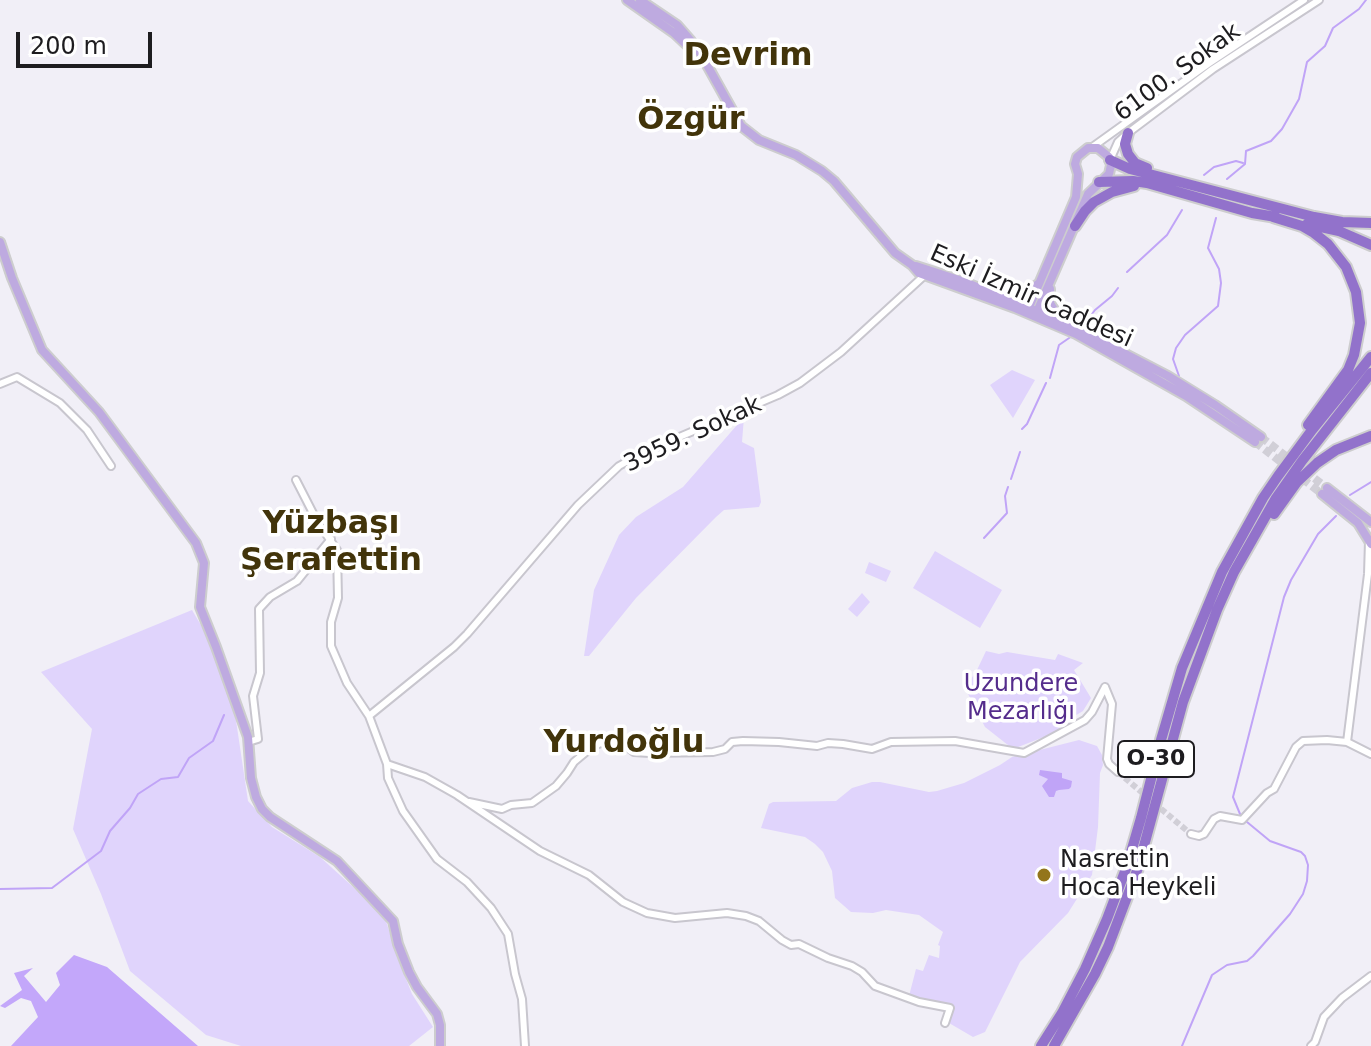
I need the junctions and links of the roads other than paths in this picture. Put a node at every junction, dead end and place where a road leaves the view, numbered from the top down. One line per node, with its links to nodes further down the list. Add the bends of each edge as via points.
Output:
1 (627, 0): 6 (main road, Eski İzmir Caddesi)
2 (640, 0): 6 (main road, Eski İzmir Caddesi, via 677,25)
3 (1304, 0): 5 (street, 6100. Sokak)
4 (1319, 0): 5 (street, 6100. Sokak)
5 (1244, 45): 7 (street, 6100. Sokak); 8 (street, 6100. Sokak)
6 (704, 61): 21 (main road, Eski İzmir Caddesi, via 741,126 822,171 895,253 919,273)
7 (1128, 133): 9 (street, 6100. Sokak); 11 (highway, via 1126,147 1133,160)
8 (1091, 148): 9 (main road, 6100. Sokak, via 1104,151); 10 (main road, 6100. Sokak, via 1077,157)
9 (1110, 160): 11 (highway); 12 (main road, 6100. Sokak, via 1109,174)
10 (1078, 174): 12 (main road, via 1087,182); 23 (main road, 6100. Sokak, via 1076,197)
11 (1166, 178): 15 (highway)
12 (1099, 182): 13 (highway); 17 (main road, 6100. Sokak)
13 (1156, 186): 14 (highway); 17 (highway, via 1127,187 1106,195 1089,206)
14 (1273, 217): 20 (highway, via 1339,231); 32 (highway, via 1302,226 1328,244 1351,279 1360,323 1348,370)
15 (1314, 217): 16 (highway); 18 (highway)
16 (1371, 223)
17 (1075, 226): 22 (main road, 6100. Sokak)
18 (1371, 238)
19 (0, 242): 40 (main road, via 42,350 99,412 196,543 204,563 200,607)
20 (1371, 245)
21 (927, 273): 24 (main road, Eski İzmir Caddesi); 25 (main road, Eski İzmir Caddesi); 39 (street, 3959. Sokak, via 800,383 619,466 578,505 454,647)
22 (1052, 278): 25 (main road, 6100. Sokak); 26 (main road, via 1050,303)
23 (1041, 280): 24 (main road, via 1023,295); 25 (main road, 6100. Sokak)
24 (1001, 297): 25 (main road, Eski İzmir Caddesi)
25 (1032, 312): 26 (main road, Eski İzmir Caddesi); 26 (main road, Eski İzmir Caddesi, via 1258,439 1168,376)
26 (1061, 321)
27 (1371, 357): 32 (highway, O-30)
28 (1371, 373): 37 (highway, O-30, via 1302,461)
29 (0, 384): 31 (street, via 17,377 60,403)
30 (1371, 436): 37 (highway, via 1308,469)
31 (111, 466)
32 (1278, 476): 51 (highway, O-30, via 1204,612 1182,668 1127,866 1085,969)
33 (296, 480): 35 (street)
34 (1371, 522): 36 (main road, via 1324,491)
35 (331, 539): 39 (street, via 337,550 338,598 330,644); 40 (street, via 297,581 259,609)
36 (1370, 539): 38 (street)
37 (1251, 543): 52 (highway, O-30, via 1196,663 1138,868 1113,935)
38 (1370, 570): 41 (street)
39 (369, 716): 43 (street)
40 (253, 740): 49 (main road, via 251,778 262,809 337,861 393,921 409,972 437,1014)
41 (1347, 742): 42 (street); 46 (street, via 1303,741 1274,789 1242,820 1220,816 1204,834)
42 (1371, 754)
43 (387, 764): 45 (street, via 425,777); 50 (street, via 403,811 437,859 467,882 508,934 522,999)
44 (1118, 772): 45 (street, via 1107,759 1112,704 1105,687 1085,720 1024,753 941,741 891,742 872,749 743,741 713,752 649,753 614,741 592,747 532,803 502,809)
45 (469, 802): 48 (street, via 526,843 589,875 623,902 675,918 746,916 791,945 852,966 875,986 950,1008)
46 (1191, 834)
47 (1371, 976): 53 (street, via 1324,1017)
48 (945, 1023)
49 (440, 1046)
50 (525, 1046)
51 (1041, 1046)
52 (1054, 1046)
53 (1311, 1046)

